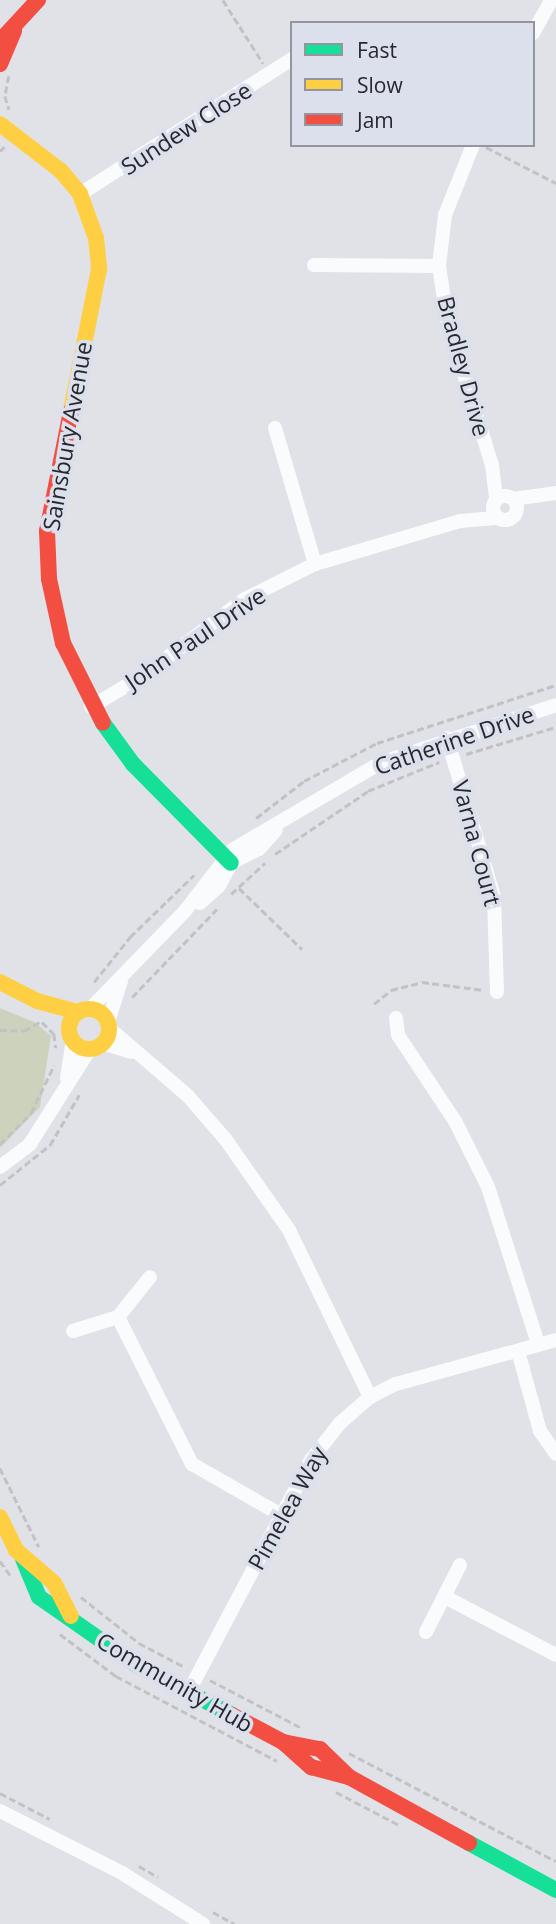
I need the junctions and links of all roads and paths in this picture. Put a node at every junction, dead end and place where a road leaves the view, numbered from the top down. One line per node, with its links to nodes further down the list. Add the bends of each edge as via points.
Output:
1 (38, 0): 4 (street)
2 (223, 0): 9 (path, via 265,65)
3 (551, 0): 5 (street)
4 (16, 27): 6 (street); 8 (street)
5 (535, 29)
6 (0, 41)
7 (290, 60): 9 (street, Sundew Close)
8 (0, 64)
9 (276, 70): 16 (street, Sundew Close)
10 (0, 124): 12 (street, Sainsbury Avenue)
11 (0, 138): 12 (street, Sainsbury Avenue)
12 (27, 144): 16 (street, Sainsbury Avenue, via 61,171)
13 (472, 147): 18 (street, Bradley Drive, via 445,215)
14 (487, 147): 15 (path)
15 (556, 183)
16 (80, 194): 24 (street, Sainsbury Avenue, via 96,237 99,269 47,531 49,579 63,643)
17 (314, 265): 18 (street)
18 (439, 267): 21 (street, Bradley Drive, via 447,319)
19 (275, 428): 22 (street)
20 (554, 494): 21 (street, John Paul Drive)
21 (504, 505): 22 (street, John Paul Drive)
22 (314, 564): 24 (street, John Paul Drive, via 245,599 145,675)
23 (556, 705): 26 (street, Catherine Drive)
24 (91, 707): 28 (street, Sainsbury Avenue, via 133,764)
25 (556, 727): 27 (path)
26 (447, 738): 27 (street, Varna Court); 28 (street, Catherine Drive, via 380,763 281,823 259,849)
27 (453, 758): 29 (path, via 347,803 285,846); 35 (street, Varna Court, via 494,897)
28 (226, 858): 33 (street, Catherine Drive, via 219,886 185,911)
29 (238, 888): 30 (path); 32 (path)
30 (230, 896)
31 (221, 904): 37 (path)
32 (302, 949)
33 (123, 977): 39 (street, Catherine Drive); 43 (street, Catherine Drive)
34 (0, 982): 36 (street)
35 (497, 992): 38 (path, via 422,982 391,990)
36 (37, 1001): 39 (street); 42 (street)
37 (128, 1003)
38 (374, 1004)
39 (84, 1011): 42 (street); 43 (street)
40 (396, 1018): 51 (street, via 398,1035 455,1121 488,1187 513,1254)
41 (41, 1021): 45 (path, via 54,1034 55,1061 31,1113)
42 (71, 1033): 43 (street); 44 (street, Catherine Drive)
43 (102, 1036): 44 (street, Catherine Drive); 53 (street, via 142,1057 188,1096 226,1140 289,1230)
44 (67, 1080): 46 (street, Catherine Drive, via 30,1144)
45 (0, 1144)
46 (0, 1167)
47 (150, 1277): 48 (street)
48 (118, 1317): 49 (street); 56 (street, via 192,1464)
49 (73, 1331)
50 (556, 1340): 51 (street, Pimelea Way)
51 (538, 1345): 52 (street, Pimelea Way)
52 (518, 1351): 53 (street, Pimelea Way, via 418,1377); 54 (street, via 540,1431)
53 (370, 1397): 56 (street, Pimelea Way, via 317,1450)
54 (556, 1454)
55 (0, 1468): 58 (path)
56 (281, 1515): 64 (street, Pimelea Way)
57 (0, 1517): 65 (street, Community Hub, via 39,1598 135,1664)
58 (46, 1557)
59 (460, 1565): 61 (street)
60 (72, 1589): 64 (path, via 139,1643)
61 (445, 1597): 62 (street); 63 (street)
62 (426, 1632)
63 (556, 1655)
64 (198, 1674): 65 (street, Pimelea Way); 66 (path)
65 (188, 1693): 70 (street, Community Hub, via 283,1742 311,1767 349,1777)
66 (309, 1732)
67 (346, 1751): 69 (path)
68 (0, 1811): 71 (street, via 122,1873)
69 (556, 1861)
70 (553, 1884)
71 (203, 1924)

